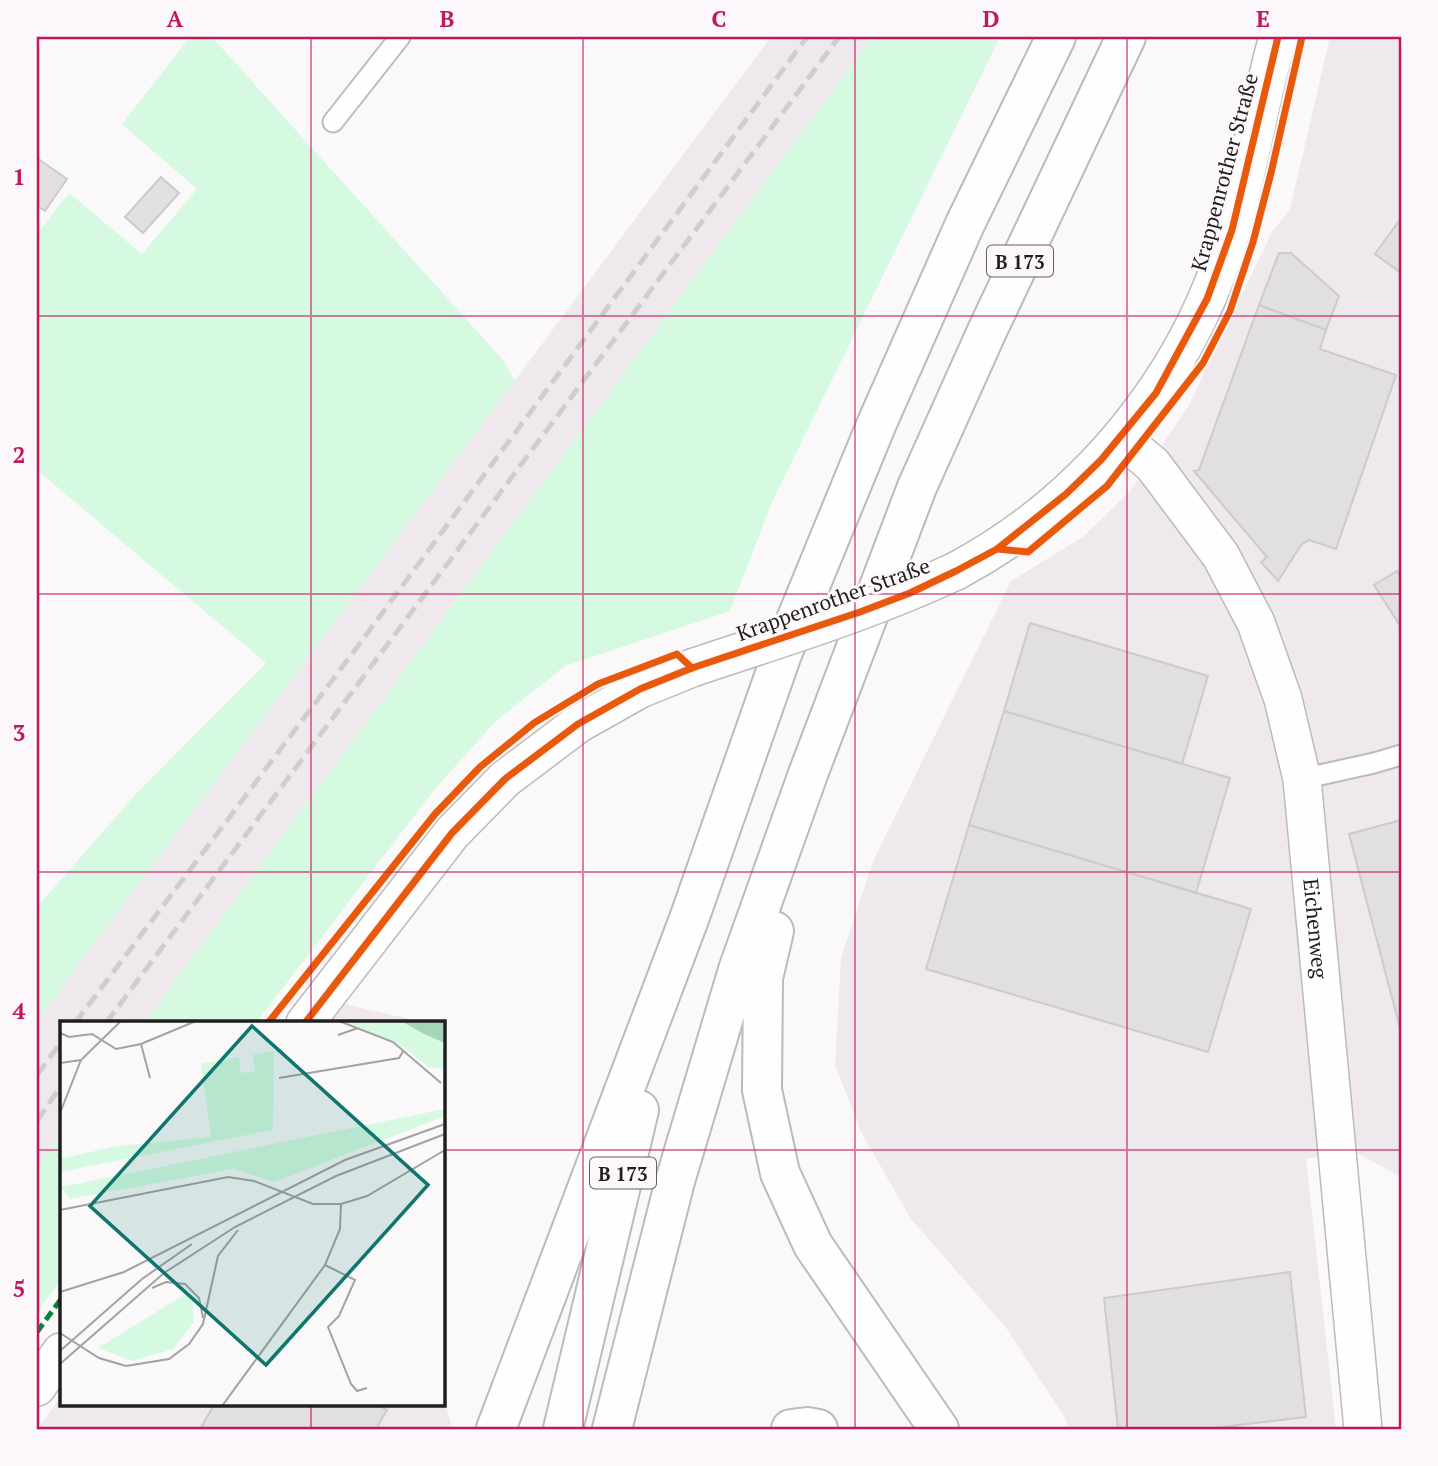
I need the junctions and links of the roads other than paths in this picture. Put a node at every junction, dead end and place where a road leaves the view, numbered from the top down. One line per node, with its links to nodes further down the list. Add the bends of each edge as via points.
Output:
1 (400, 37): 5 (lane)
2 (1056, 37): 10 (highway, B 173, via 877,423 782,654)
3 (1126, 37): 8 (highway, B 173, via 917,487)
4 (1278, 37): 6 (street, Krappenrother Straße, via 1232,230 1207,299 1156,393)
5 (333, 122)
6 (1121, 438): 9 (street, Eichenweg, via 1153,465 1221,556 1255,624 1283,699); 11 (street, Krappenrother Straße, bridge, via 1066,494 997,549 956,571 860,612 692,668 578,724 505,779 452,833)
7 (1401, 755): 9 (lane)
8 (808, 774): 16 (highway, B 173, via 734,983 676,1181); 19 (highway, via 763,978 762,1090 780,1172 813,1245)
9 (1302, 779): 20 (street, Eichenweg)
10 (690, 919): 14 (highway); 15 (highway, B 173, via 622,1177)
11 (307, 1021)
12 (60, 1353): 13 (street)
13 (37, 1387)
14 (496, 1429)
15 (563, 1429)
16 (612, 1429)
17 (791, 1429): 18 (highway)
18 (818, 1429)
19 (939, 1429)
20 (1363, 1429)

